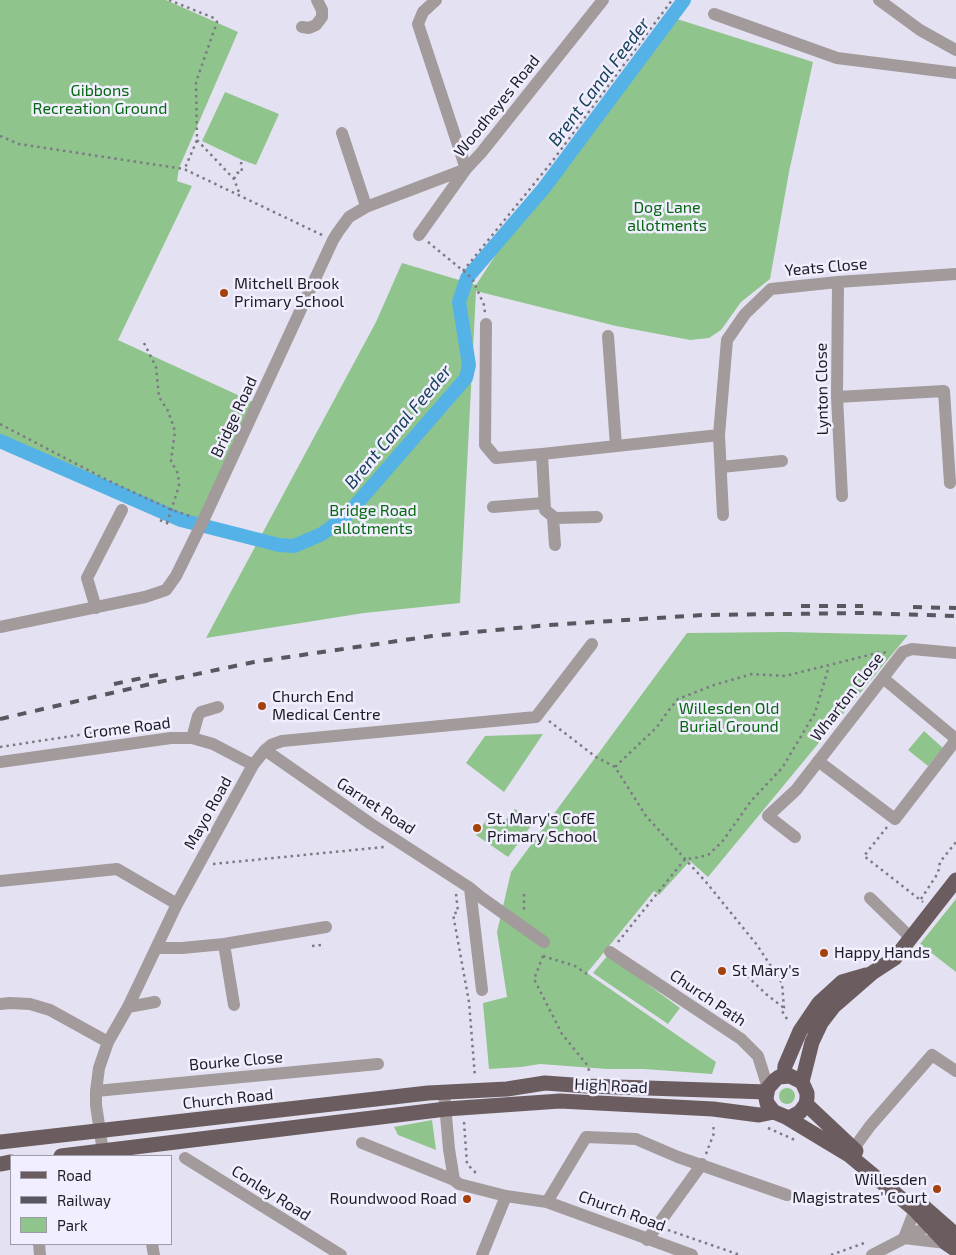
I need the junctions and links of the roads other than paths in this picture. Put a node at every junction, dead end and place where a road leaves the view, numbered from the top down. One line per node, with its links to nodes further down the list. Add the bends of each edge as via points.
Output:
1 (317, 0): 6 (street, via 322,17 316,25)
2 (436, 0): 10 (street, via 423,12 418,24)
3 (603, 0): 10 (street, Woodheyes Road)
4 (878, 0): 7 (street, via 920,30)
5 (714, 14): 8 (street, via 837,58)
6 (302, 27)
7 (956, 50)
8 (956, 73)
9 (342, 133): 11 (street)
10 (466, 169): 11 (street, Bridge Road); 12 (street, Woodheyes Road)
11 (366, 206): 32 (street, Bridge Road, via 349,217 333,240 176,576 166,590 145,598)
12 (419, 236)
13 (956, 274): 14 (street, Yeats Close)
14 (838, 282): 17 (street, Lynton Close); 18 (street, Yeats Close, via 771,289 745,314 727,340)
15 (486, 324): 20 (street, via 485,445 496,458)
16 (608, 336): 19 (street)
17 (838, 397): 23 (street, via 944,391); 24 (street, Lynton Close)
18 (720, 435): 19 (street); 22 (street, Yeats Close)
19 (616, 446): 20 (street)
20 (542, 454): 25 (street)
21 (782, 461): 22 (street)
22 (721, 467): 28 (street, Yeats Close)
23 (950, 483)
24 (842, 496)
25 (544, 503): 26 (street); 29 (street, via 545,510)
26 (493, 507)
27 (122, 510): 32 (street, via 87,578)
28 (723, 515)
29 (553, 517): 30 (street); 31 (street)
30 (597, 517)
31 (555, 545)
32 (96, 608): 33 (street, Bridge Road)
33 (0, 628)
34 (592, 644): 40 (street, Mayo Road, via 536,717 282,741)
35 (956, 653): 36 (street, Wharton Close, via 912,649 904,652)
36 (883, 678): 39 (street); 41 (street, Wharton Close)
37 (218, 708): 38 (street, via 202,712)
38 (192, 738): 42 (street, Crome Road, via 171,738); 43 (street, Crome Road, via 213,744)
39 (956, 740): 41 (street, via 895,819)
40 (265, 750): 43 (street, Mayo Road); 47 (street, Garnet Road)
41 (818, 761): 44 (street, Wharton Close, via 796,790 768,816)
42 (0, 762)
43 (253, 765): 49 (street, Mayo Road)
44 (795, 837)
45 (956, 880): 51 (main road, via 926,904)
46 (0, 881): 49 (street, via 117,869)
47 (470, 888): 52 (street, Garnet Road); 57 (street)
48 (870, 898): 51 (street)
49 (177, 904): 54 (street, Mayo Road)
50 (326, 927): 53 (street)
51 (910, 937): 56 (main road, via 895,958)
52 (544, 942)
53 (224, 944): 54 (street); 60 (street)
54 (156, 948): 61 (street, Mayo Road)
55 (610, 952): 67 (street, Church Path, via 741,1039 758,1056)
56 (872, 974): 65 (main road, via 842,982 819,1003 800,1031); 66 (main road, via 834,1006 821,1023 812,1042)
57 (482, 990)
58 (155, 1002): 61 (street)
59 (0, 1004): 62 (street, via 30,1004 50,1010)
60 (234, 1005)
61 (128, 1007): 62 (street, Mayo Road)
62 (108, 1042): 68 (street, Mayo Road, via 99,1068)
63 (378, 1064): 68 (street, Bourke Close)
64 (956, 1071): 77 (street, via 932,1056 870,1126)
65 (784, 1076): 66 (main road); 67 (main road, via 774,1080)
66 (802, 1082): 70 (main road, via 807,1093)
67 (767, 1090): 69 (main road, High Road, via 551,1083); 72 (main road, via 767,1103)
68 (96, 1091): 73 (street, Mayo Road)
69 (444, 1093): 71 (street); 73 (main road, Church Road)
70 (806, 1104): 72 (main road, High Road, via 796,1115); 77 (main road)
71 (446, 1109): 72 (main road, High Road, via 560,1101 712,1109 759,1116); 76 (main road); 81 (street)
72 (780, 1114): 77 (main road)
73 (100, 1130): 74 (main road, Church Road); 76 (street, Mayo Road)
74 (0, 1142)
75 (362, 1143): 81 (street, Church Road)
76 (103, 1152): 78 (main road)
77 (852, 1152): 85 (main road); 86 (main road)
78 (72, 1155)
79 (185, 1158): 90 (street, Conley Road)
80 (702, 1164): 82 (street); 84 (street, via 636,1139 586,1137); 87 (street)
81 (454, 1180): 83 (street, Church Road)
82 (787, 1195)
83 (506, 1196): 84 (street, Church Road); 91 (street)
84 (547, 1202): 87 (street, Church Road)
85 (915, 1210): 86 (main road); 89 (street)
86 (934, 1221): 88 (main road); 89 (street)
87 (647, 1240): 92 (street, Church Road)
88 (952, 1242): 89 (street)
89 (900, 1246): 93 (street)
90 (341, 1255)
91 (482, 1255)
92 (692, 1255)
93 (872, 1255)

